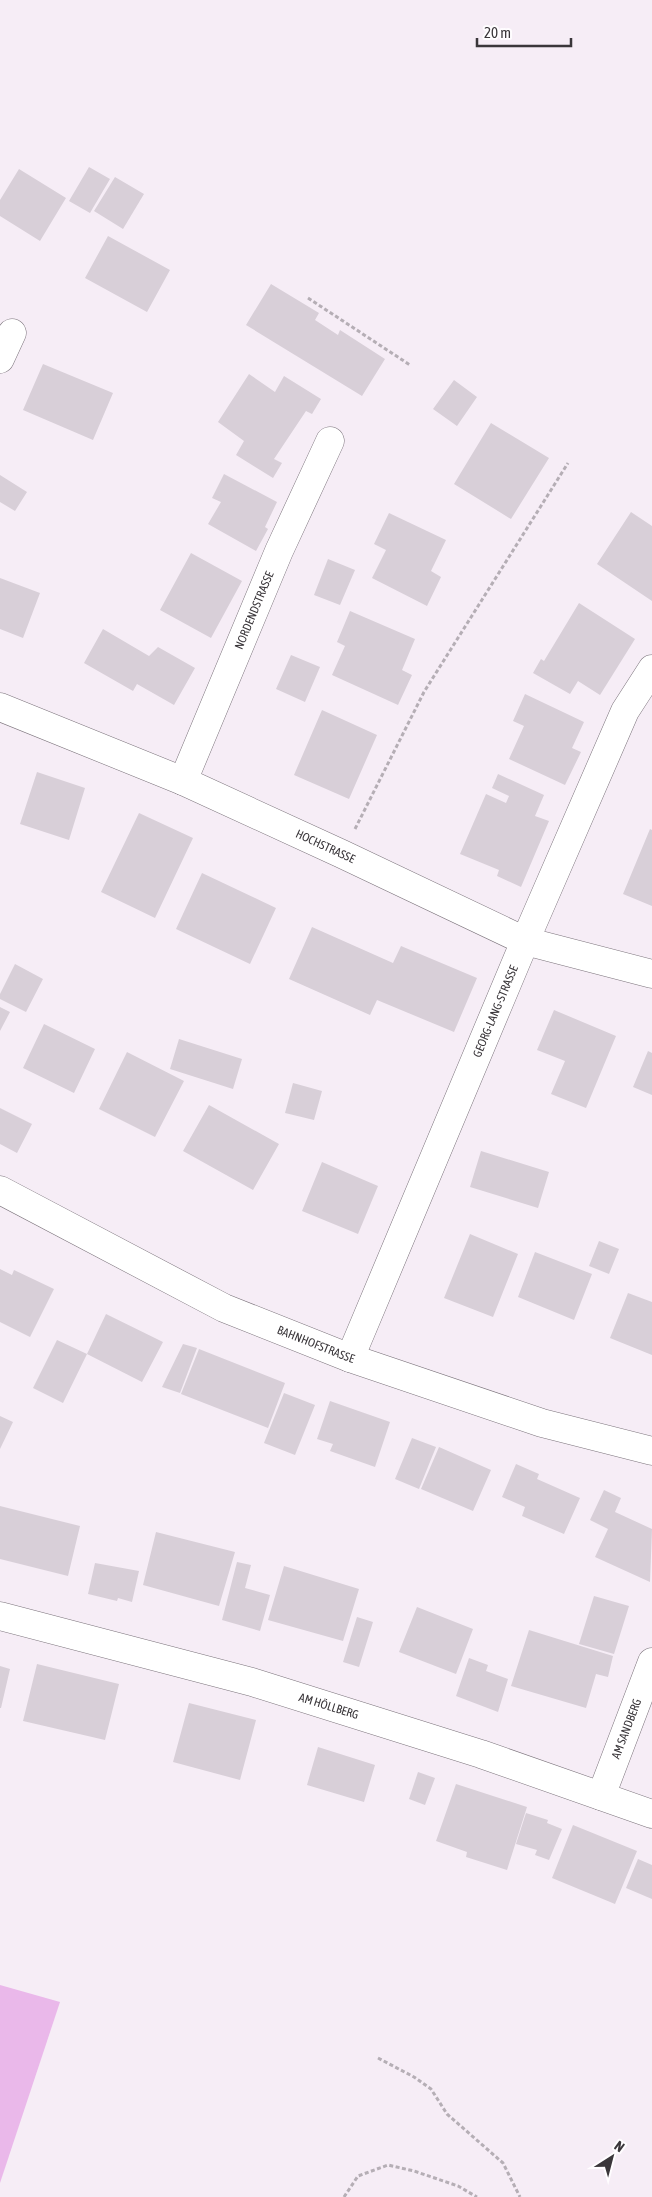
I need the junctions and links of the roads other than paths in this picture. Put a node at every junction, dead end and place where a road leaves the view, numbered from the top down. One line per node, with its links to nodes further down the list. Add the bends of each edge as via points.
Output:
1 (12, 333): 2 (street)
2 (0, 359)
3 (330, 441): 6 (street, NORDENDSTRASSE, via 279,551)
4 (652, 668): 7 (street, GEORG-LANG-STRASSE, via 625,712)
5 (0, 707): 6 (street, HOCHSTRASSE)
6 (182, 782): 7 (street, HOCHSTRASSE)
7 (525, 941): 8 (street, HOCHSTRASSE); 10 (street, GEORG-LANG-STRASSE)
8 (652, 974)
9 (0, 1190): 10 (street, BAHNHOFSTRASSE, via 224,1308)
10 (350, 1358): 11 (street, BAHNHOFSTRASSE, via 542,1423)
11 (652, 1451)
12 (0, 1616): 14 (street, AM HÖLLBERG, via 252,1682 481,1754)
13 (652, 1662): 14 (street, AM SANDBERG)
14 (601, 1796): 15 (street, AM HÖLLBERG)
15 (652, 1814)

